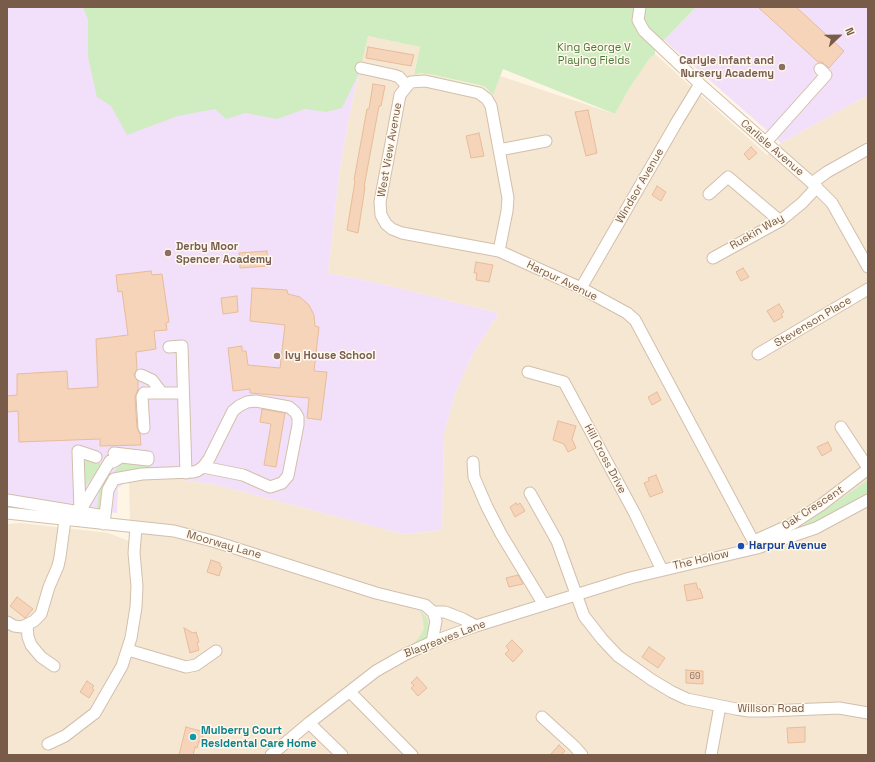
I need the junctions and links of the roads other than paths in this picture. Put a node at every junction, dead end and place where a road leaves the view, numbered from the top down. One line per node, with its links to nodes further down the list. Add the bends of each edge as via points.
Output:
1 (640, 7): 4 (street, Carlisle Avenue, via 638,20 641,26)
2 (361, 68): 5 (street, via 393,75)
3 (820, 69): 7 (street, via 826,75)
4 (700, 84): 7 (street, Carlisle Avenue); 17 (street, Windsor Avenue)
5 (407, 86): 9 (street, via 411,82 425,81 480,93 491,106); 12 (street, West View Avenue, via 400,95 380,202)
6 (546, 141): 9 (street)
7 (766, 142): 10 (street, Carlisle Avenue)
8 (868, 149): 10 (street, Ruskin Way, via 827,172)
9 (499, 150): 14 (street, via 508,198)
10 (814, 185): 13 (street, Ruskin Way, via 802,203); 16 (street, Carlisle Avenue, via 832,203)
11 (709, 194): 13 (street, via 728,177)
12 (381, 216): 14 (street, Harpur Avenue, via 392,229 402,233)
13 (780, 221): 15 (street, Ruskin Way)
14 (499, 251): 17 (street, Harpur Avenue)
15 (713, 258)
16 (868, 267)
17 (581, 288): 41 (street, Harpur Avenue, via 635,320)
18 (868, 289): 20 (street, Stevenson Place)
19 (169, 347): 24 (street, via 182,346)
20 (758, 354)
21 (528, 372): 42 (street, Hill Cross Drive, via 564,382)
22 (142, 375): 23 (street, via 152,380)
23 (162, 393): 24 (street); 26 (street, via 144,393)
24 (183, 393): 32 (street)
25 (841, 427): 31 (street, Oak Crescent)
26 (144, 428)
27 (114, 453): 36 (street, via 148,457 148,460 120,457 113,462 110,461)
28 (96, 457): 36 (street, via 78,451)
29 (473, 462): 44 (street, via 474,477 487,507)
30 (203, 467): 30 (street, via 212,455 233,411 239,406 256,401 289,406 298,416 288,476 282,483 270,487 243,475); 32 (street)
31 (868, 469): 41 (street, Oak Crescent, via 821,505)
32 (186, 472): 39 (street, via 142,474 114,479 108,490)
33 (530, 493): 43 (street, Willson Road, via 557,541)
34 (7, 500): 36 (street)
35 (868, 500): 41 (street, The Hollow, via 816,528)
36 (80, 511): 39 (street)
37 (7, 513): 38 (street, Moorway Lane)
38 (65, 520): 39 (street, Moorway Lane); 47 (street, via 58,566 43,610 38,618)
39 (104, 520): 40 (street, Moorway Lane)
40 (136, 526): 45 (street, Moorway Lane, via 174,531 216,542 425,606); 50 (street, via 136,607)
41 (756, 544): 42 (street, The Hollow)
42 (662, 570): 43 (street, The Hollow)
43 (576, 595): 44 (street, Blagreaves Lane); 54 (street, Willson Road, via 584,616 618,656 672,692 687,699)
44 (544, 605): 48 (street, Blagreaves Lane)
45 (433, 612): 48 (street, Moorway Lane, via 445,612); 49 (street, via 436,621)
46 (7, 622): 47 (street, via 18,627)
47 (27, 625): 52 (street, via 28,637 33,648)
48 (476, 626): 49 (street, Blagreaves Lane)
49 (432, 642): 53 (street, Blagreaves Lane, via 385,665)
50 (128, 650): 51 (street, via 186,667 196,665); 58 (street, via 122,666 95,713 65,736)
51 (216, 651)
52 (54, 666)
53 (350, 692): 57 (street, Blagreaves Lane); 61 (street)
54 (720, 706): 55 (street, Willson Road, via 748,711 839,708); 63 (street)
55 (868, 713)
56 (542, 717): 62 (street)
57 (309, 723): 59 (street, Blagreaves Lane); 60 (street)
58 (48, 744)
59 (271, 755)
60 (342, 755)
61 (412, 755)
62 (582, 755)
63 (710, 755)

